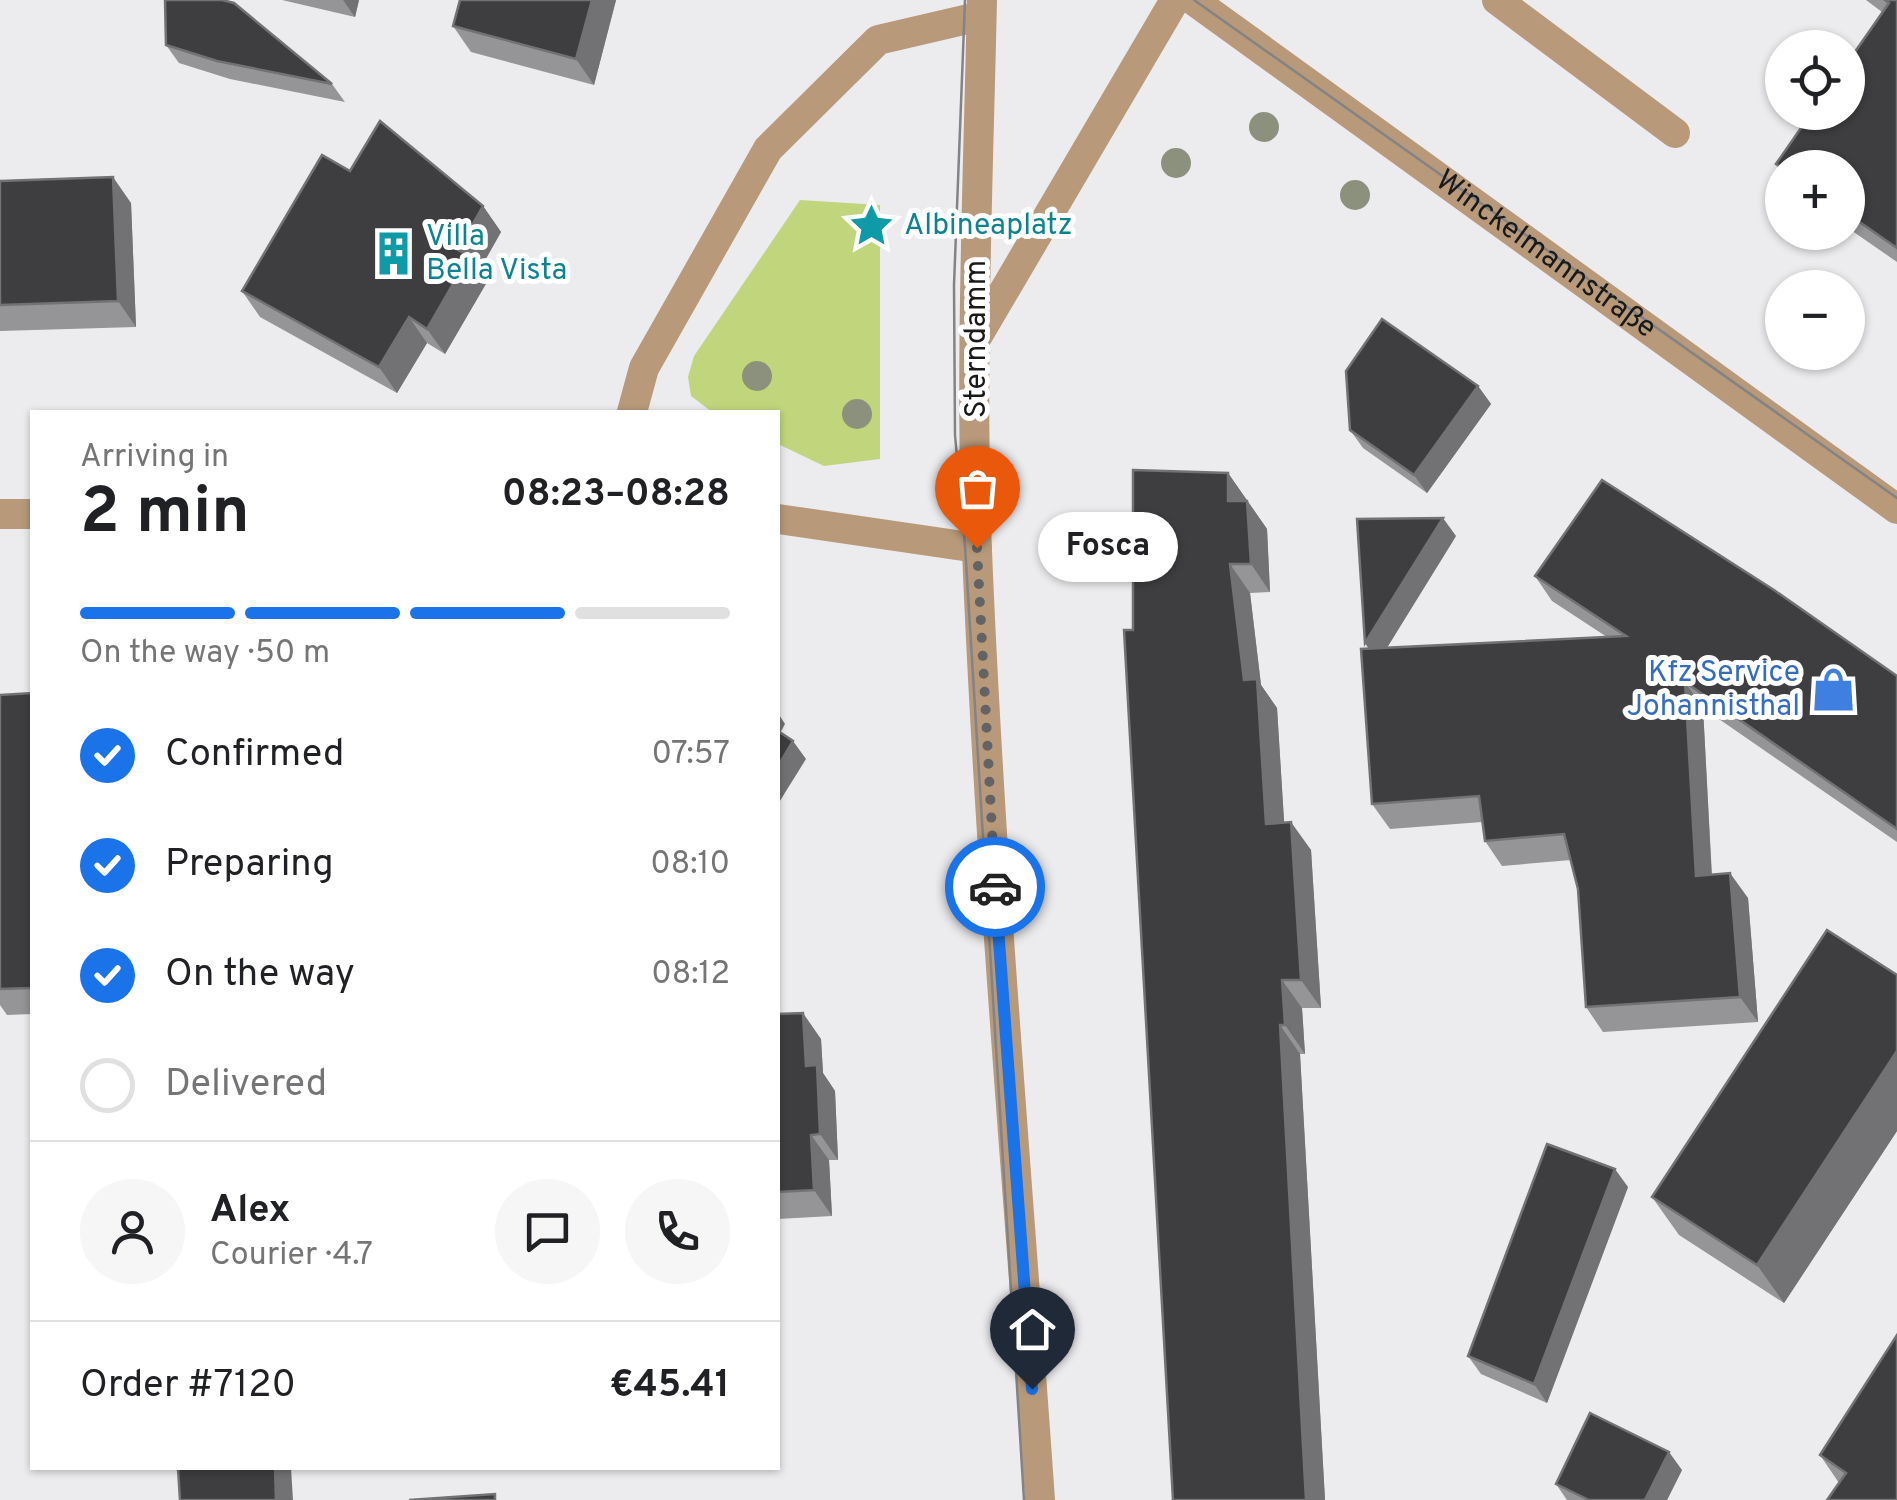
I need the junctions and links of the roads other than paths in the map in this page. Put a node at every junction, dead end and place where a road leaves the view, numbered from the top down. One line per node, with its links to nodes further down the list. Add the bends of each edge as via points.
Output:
1 (1174, 0): 6 (street)
2 (1193, 0): 8 (street, Winckelmannstraße)
3 (1497, 0): 5 (street)
4 (981, 8): 6 (street, Sterndamm); 7 (street, Sterndamm, via 878,40 768,149 644,368)
5 (1676, 133)
6 (975, 339): 12 (street, Sterndamm)
7 (633, 410)
8 (1897, 508)
9 (0, 514): 10 (street)
10 (30, 514)
11 (780, 519): 12 (street)
12 (977, 548): 13 (street, Sterndamm, via 999,963)
13 (1040, 1500)

